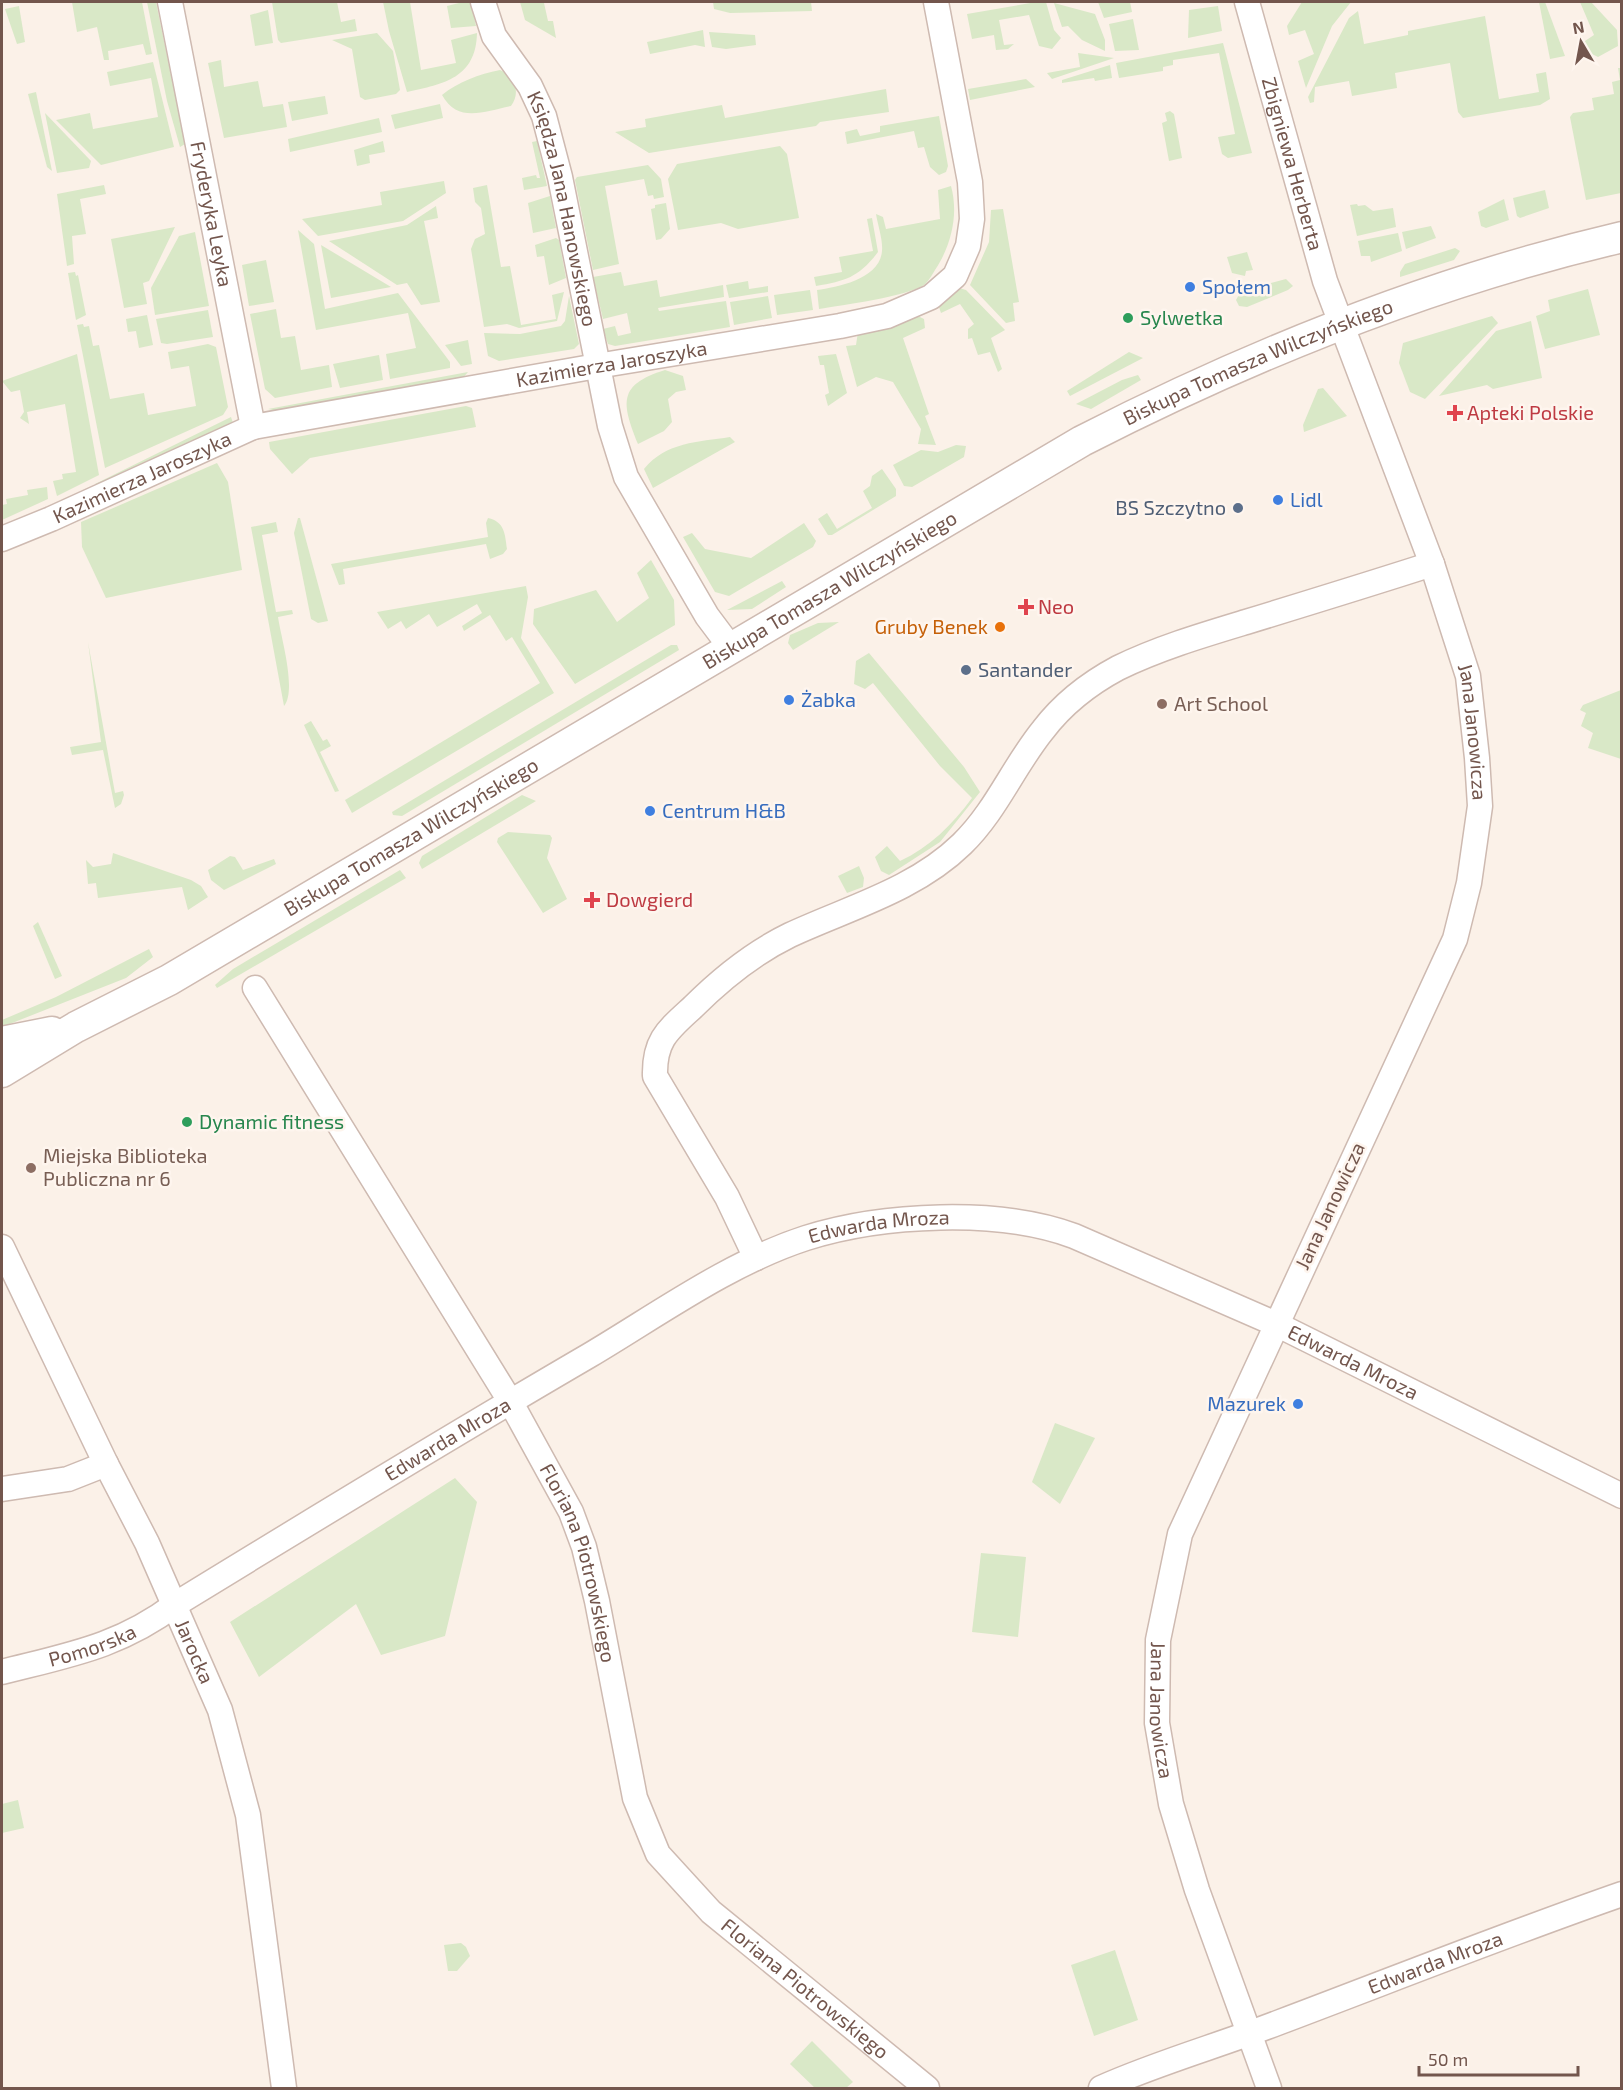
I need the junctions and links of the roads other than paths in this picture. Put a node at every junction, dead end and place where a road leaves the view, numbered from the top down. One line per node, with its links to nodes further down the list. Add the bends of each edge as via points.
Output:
1 (170, 2): 8 (street, Fryderyka Leyka)
2 (483, 2): 7 (street, Księdza Jana Hanowskiego, via 494,36 530,86 544,116 560,177)
3 (936, 2): 7 (street, Kazimierza Jaroszyka, via 970,182 971,233 955,276 931,297 887,316)
4 (1247, 2): 6 (street, Zbigniewa Herberta, via 1325,281)
5 (1622, 237): 6 (street, Biskupa Tomasza Wilczyńskiego, via 1551,254)
6 (1341, 325): 10 (street, Jana Janowicza); 11 (street, Biskupa Tomasza Wilczyńskiego, via 1234,367 1082,441)
7 (597, 366): 8 (street, Kazimierza Jaroszyka); 11 (street, Księdza Jana Hanowskiego, via 626,477 707,616)
8 (253, 427): 9 (street, Kazimierza Jaroszyka)
9 (2, 538)
10 (1432, 564): 17 (street, via 1170,646 1117,669 1074,697 1043,729 982,824 959,847 918,877 765,950 723,978 683,1016 662,1038 654,1055 655,1076 727,1197); 18 (street, Jana Janowicza, via 1467,676 1477,758 1480,806 1469,883 1455,939)
11 (731, 648): 13 (street, Biskupa Tomasza Wilczyńskiego, via 169,980)
12 (255, 988): 19 (street, Floriana Piotrowskiego)
13 (76, 1027): 14 (street, Biskupa Tomasza Wilczyńskiego); 15 (street, Biskupa Tomasza Wilczyńskiego)
14 (2, 1042)
15 (2, 1072)
16 (2, 1247): 20 (street, Jarocka)
17 (756, 1258): 18 (street, Edwarda Mroza, via 807,1238 889,1220 954,1217 1048,1226); 19 (street, Edwarda Mroza)
18 (1276, 1323): 22 (street, Edwarda Mroza); 26 (street, Jana Janowicza, via 1180,1534 1158,1640 1157,1723 1171,1804)
19 (510, 1401): 23 (street, Edwarda Mroza); 28 (street, Floriana Piotrowskiego, via 571,1512 584,1547 635,1798 655,1849 711,1912)
20 (106, 1464): 21 (street, via 68,1479); 23 (street, Jarocka)
21 (2, 1489)
22 (1622, 1496)
23 (176, 1604): 24 (street, Pomorska, via 150,1624 97,1648); 27 (street, Jarocka, via 220,1710 248,1815)
24 (2, 1672)
25 (1622, 1894): 26 (street, Edwarda Mroza)
26 (1248, 2033): 29 (street, Edwarda Mroza); 30 (street, Jana Janowicza)
27 (284, 2088)
28 (927, 2088)
29 (1101, 2088)
30 (1269, 2088)

